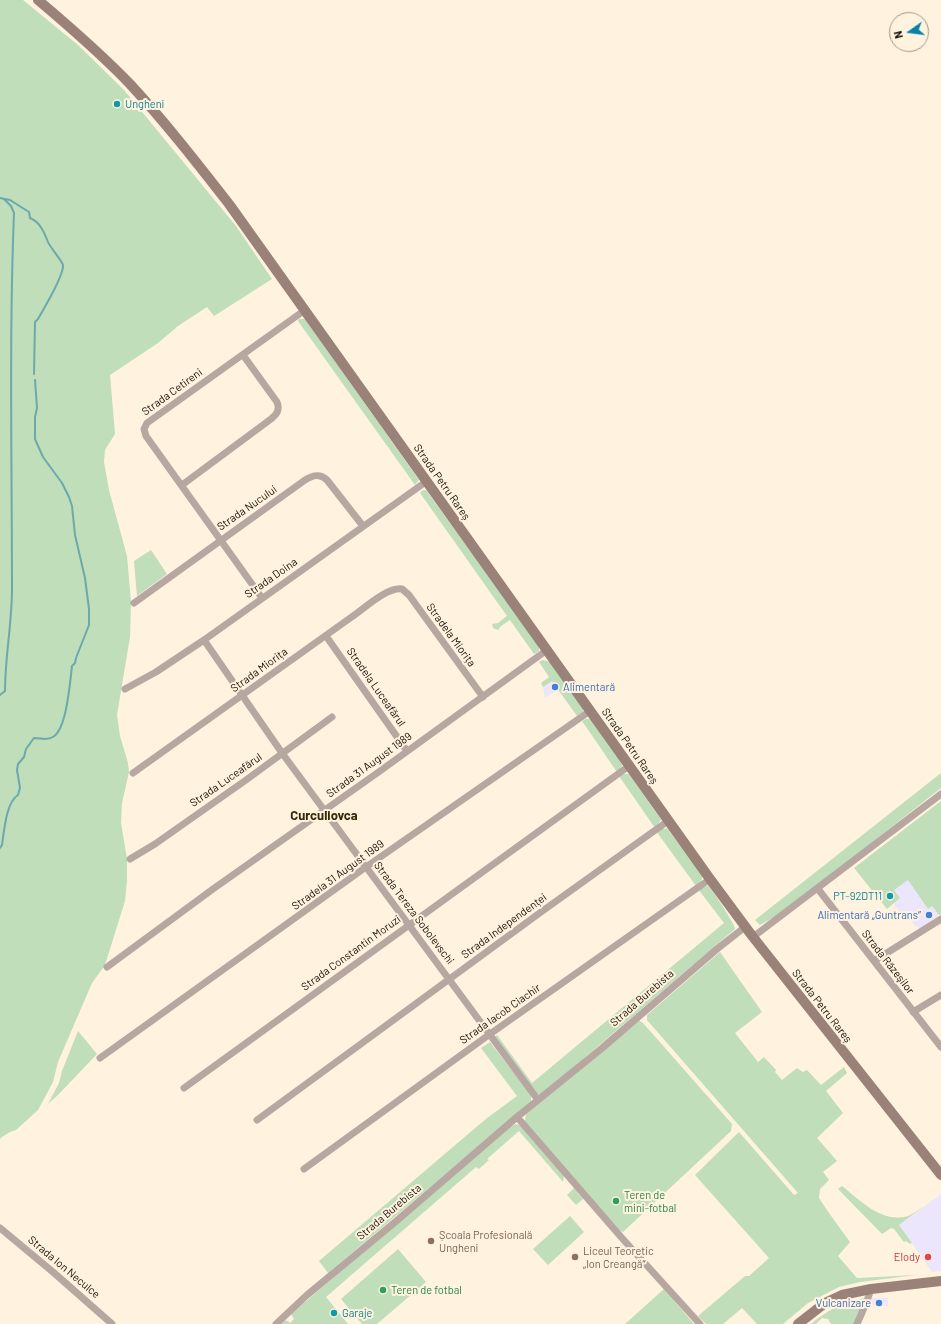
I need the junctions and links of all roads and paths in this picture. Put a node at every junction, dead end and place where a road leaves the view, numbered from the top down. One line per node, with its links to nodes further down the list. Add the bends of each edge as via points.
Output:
1 (38, 0): 2 (main road, Strada Petru Rareș, via 81,36 130,84 193,157)
2 (304, 310): 3 (street, Strada Cetireni); 4 (main road, Strada Petru Rareș)
3 (243, 355): 5 (street, via 276,402 278,412 271,420); 5 (street, Strada Cetireni, via 145,428 146,436)
4 (427, 481): 6 (street, Strada Doina); 13 (main road, Strada Petru Rareș)
5 (182, 485): 7 (street, Strada Cetireni)
6 (363, 526): 7 (street, Strada Nucului, via 327,480 317,475 305,480); 9 (street, Strada Doina)
7 (221, 540): 9 (street, Strada Cetireni); 10 (street, Strada Nucului)
8 (400, 589): 11 (street, Strada Miorița, via 391,590 381,596); 16 (street, Stradela Miorița, via 409,595)
9 (262, 598): 12 (street, Strada Doina)
10 (134, 603)
11 (326, 636): 15 (street, Strada Miorița); 19 (street, Stradela Luceafărul)
12 (204, 640): 14 (street, Strada Doina); 15 (street, Strada Tereza Sobolevschi)
13 (547, 650): 16 (street, Strada 31 August 1989); 17 (main road, Strada Petru Rareș)
14 (125, 689)
15 (242, 696): 20 (street, Strada Tereza Sobolevschi); 22 (street, Strada Miorița)
16 (483, 696): 19 (street, Strada 31 August 1989)
17 (590, 711): 21 (main road, Strada Petru Rareș); 27 (street, Stradela 31 August 1989)
18 (332, 717): 20 (street, Strada Luceafărul)
19 (407, 751): 24 (street, Strada 31 August 1989)
20 (282, 753): 24 (street, Strada Tereza Sobolevschi); 26 (street, Strada Luceafărul)
21 (629, 766): 25 (main road, Strada Petru Rareș); 31 (street, Strada Constantin Moruzi)
22 (133, 774)
23 (941, 794): 29 (street)
24 (325, 810): 27 (street, Strada Tereza Sobolevschi); 35 (street, Strada 31 August 1989)
25 (668, 821): 28 (main road, Strada Petru Rareș); 36 (street, Strada Independenței)
26 (130, 859)
27 (366, 867): 31 (street, Strada Tereza Sobolevschi); 41 (street, Stradela 31 August 1989)
28 (710, 879): 32 (main road, Strada Petru Rareș); 39 (street, Strada Iacob Ciachir)
29 (818, 889): 33 (street); 34 (street, Strada Răzeşilor)
30 (941, 919): 34 (street)
31 (409, 924): 36 (street, Strada Tereza Sobolevschi); 42 (street, Strada Constantin Moruzi)
32 (745, 927): 33 (main road, Strada Petru Rareș); 43 (street, Strada Burebista)
33 (753, 937): 47 (main road, Strada Petru Rareș)
34 (874, 961): 38 (street, Strada Răzeşilor)
35 (107, 967)
36 (449, 979): 39 (street, Strada Tereza Sobolevschi); 45 (street, Strada Independenței)
37 (941, 994): 38 (street)
38 (913, 1012): 40 (street, Strada Răzeşilor)
39 (490, 1034): 43 (street, Strada Tereza Sobolevschi); 46 (street, Strada Iacob Ciachir)
40 (941, 1047)
41 (100, 1058)
42 (184, 1088)
43 (538, 1100): 44 (street, Strada Burebista)
44 (517, 1117): 52 (street, Strada Burebista, via 307,1294); 53 (street)
45 (257, 1120)
46 (304, 1169)
47 (941, 1175)
48 (0, 1228): 51 (street, Strada Ion Neculce)
49 (941, 1280): 50 (main road)
50 (871, 1289): 54 (main road, via 842,1295 825,1303); 55 (street)
51 (112, 1324)
52 (276, 1324)
53 (700, 1324)
54 (798, 1324)
55 (857, 1324)

